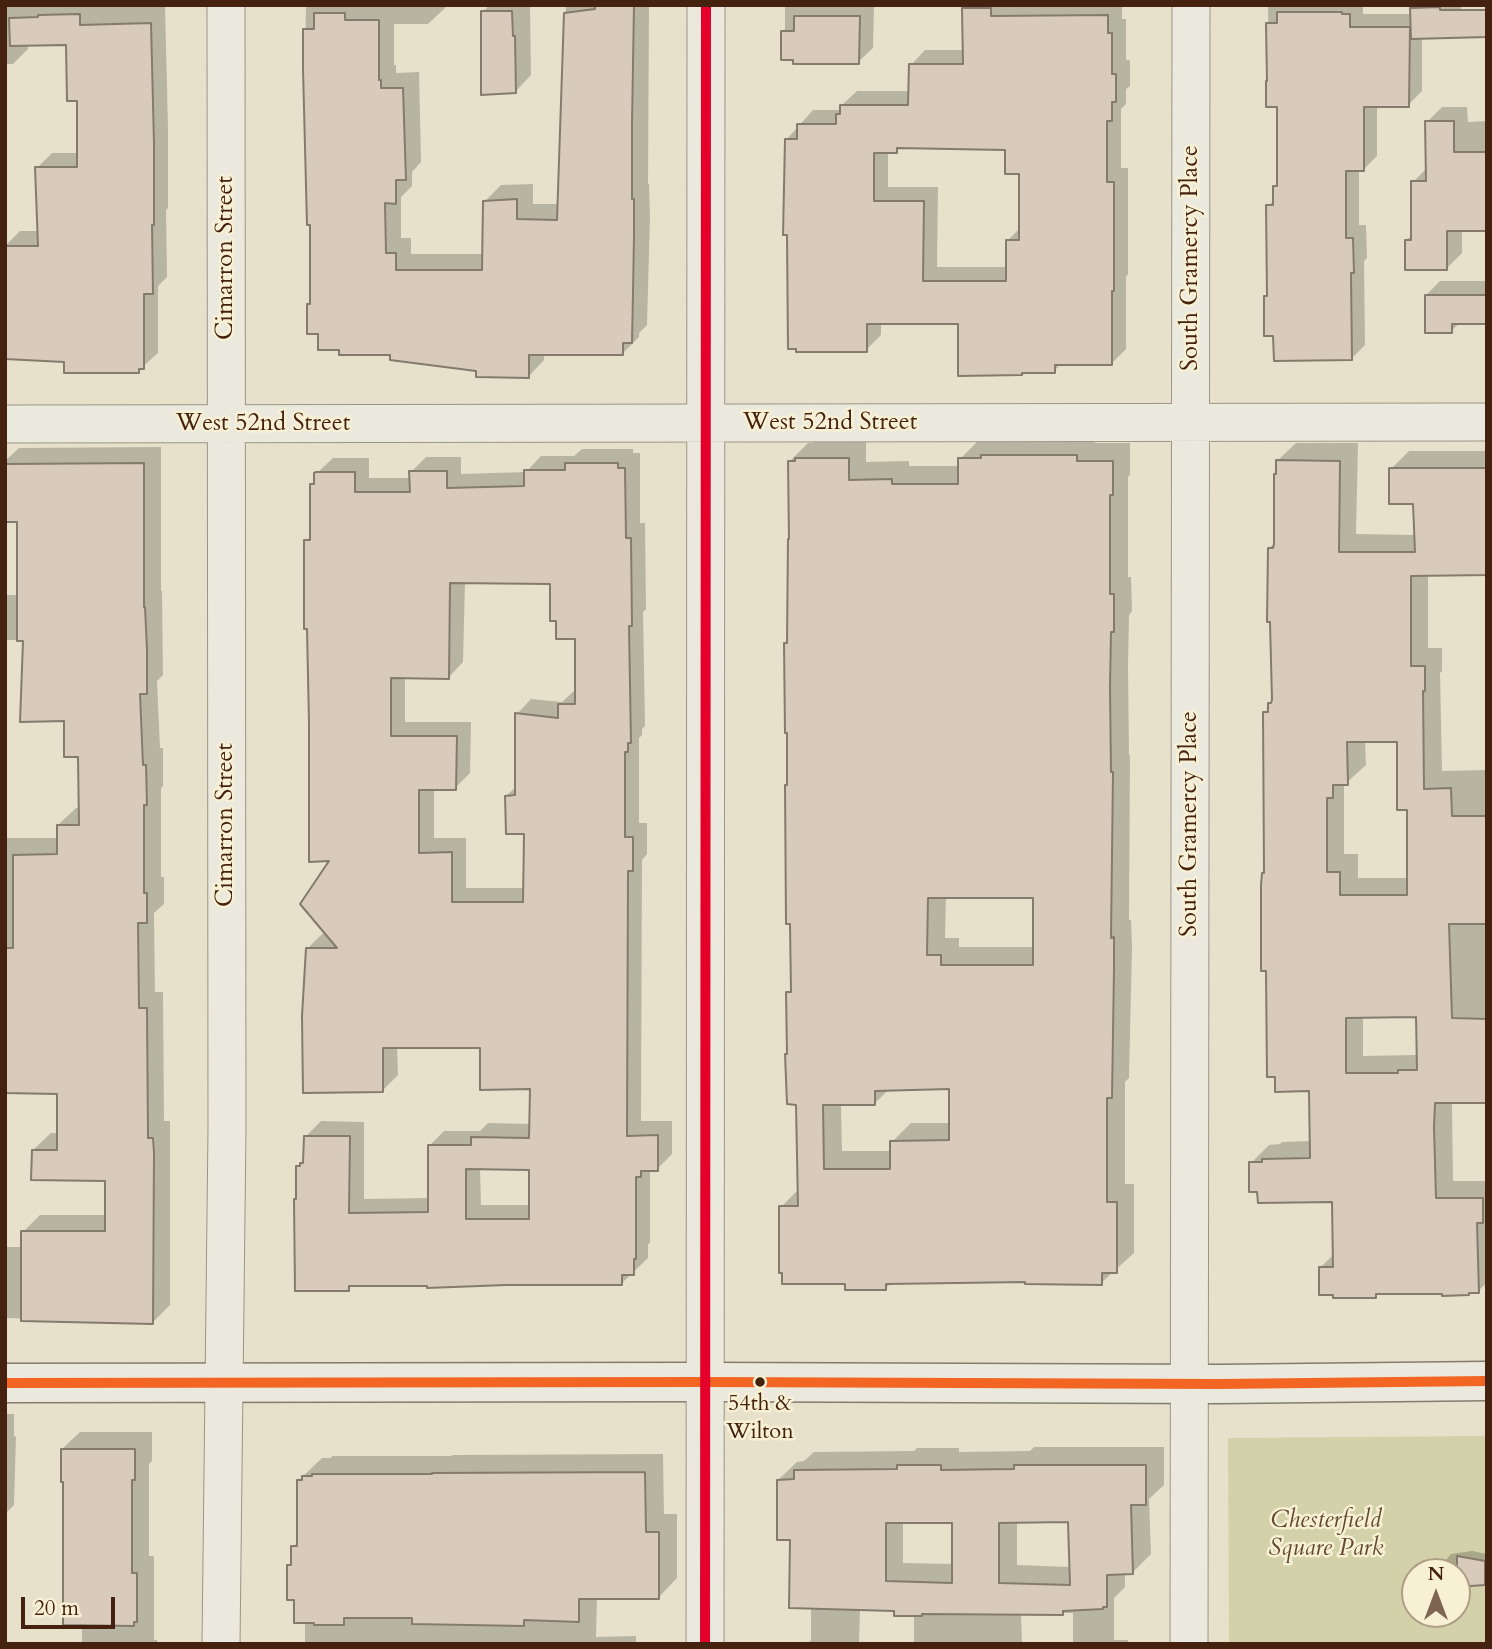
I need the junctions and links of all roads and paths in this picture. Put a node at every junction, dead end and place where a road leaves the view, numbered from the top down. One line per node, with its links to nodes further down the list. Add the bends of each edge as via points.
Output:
1 (226, 5): 8 (street, Cimarron Street)
2 (706, 5): 6 (street)
3 (1191, 5): 4 (street, South Gramercy Place)
4 (1190, 421): 5 (street, West 52nd Street); 6 (street, West 52nd Street); 13 (street, South Gramercy Place)
5 (1487, 422)
6 (705, 423): 8 (street, West 52nd Street); 10 (street)
7 (5, 424): 8 (street, West 52nd Street)
8 (226, 424): 12 (street, Cimarron Street)
9 (1487, 1381): 13 (street)
10 (705, 1382): 12 (street); 13 (street); 15 (street)
11 (5, 1383): 12 (street)
12 (225, 1383): 14 (street, Cimarron Street)
13 (1189, 1384): 16 (street, South Gramercy Place)
14 (221, 1644)
15 (705, 1644)
16 (1189, 1644)

